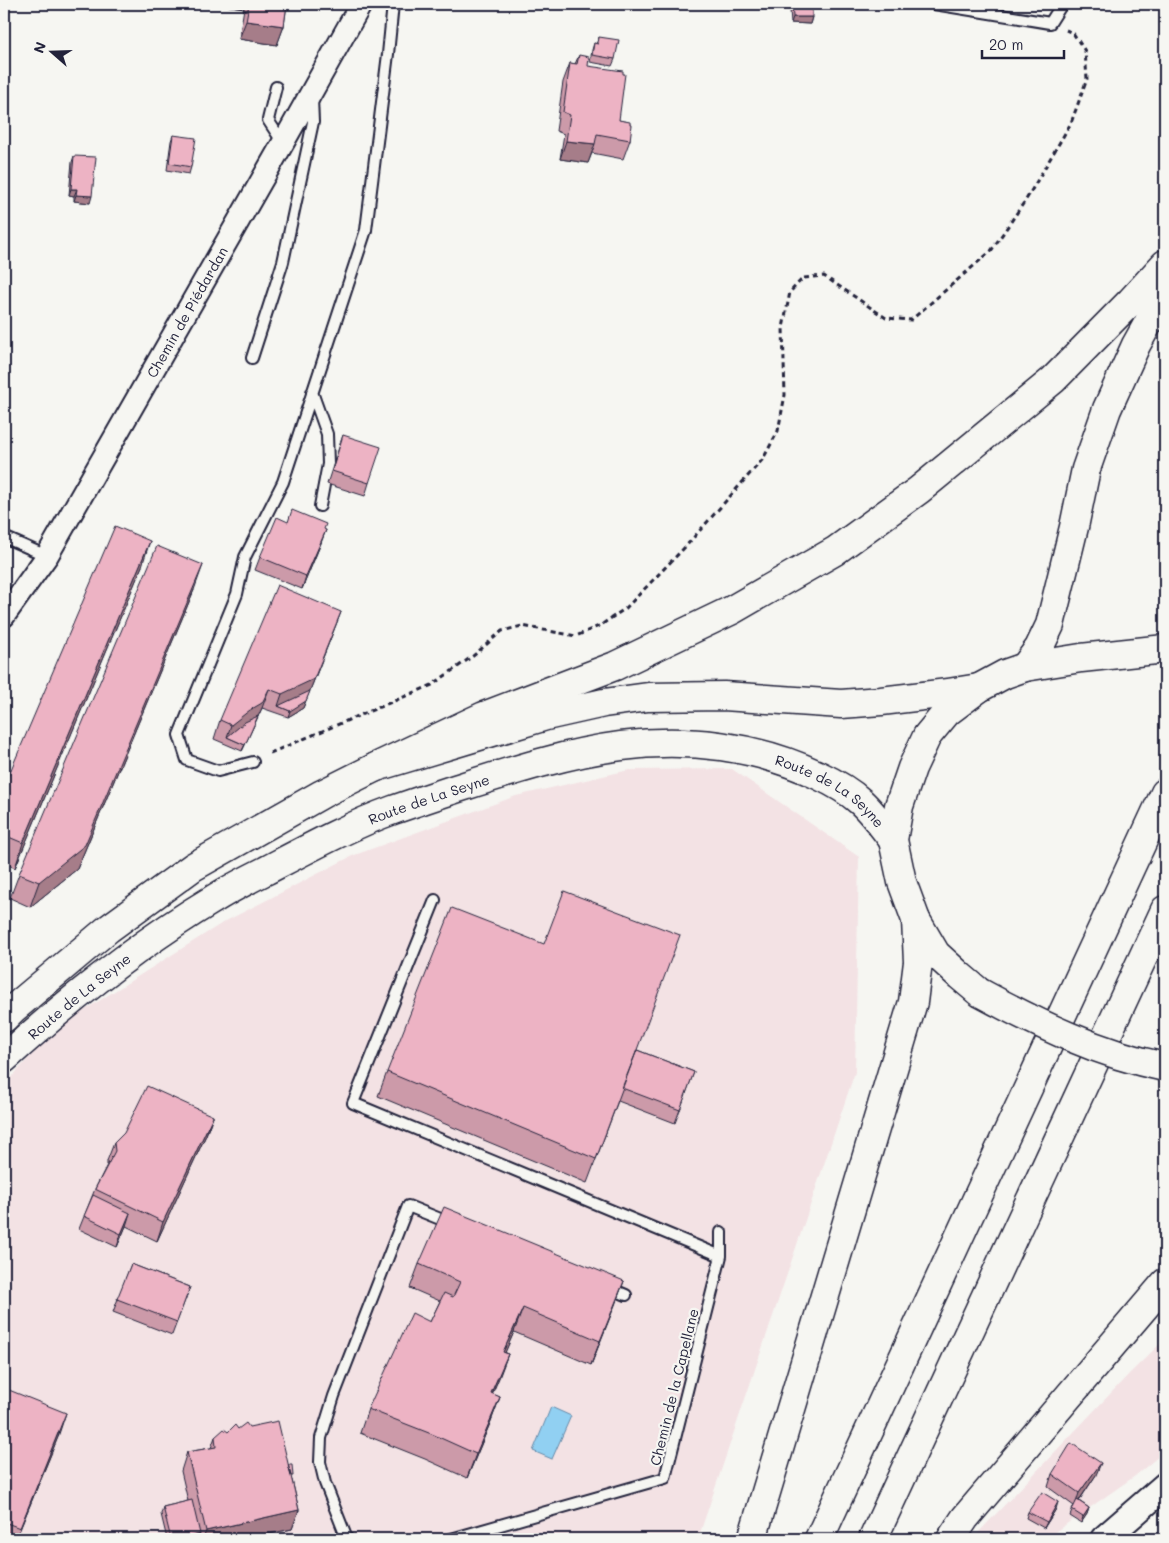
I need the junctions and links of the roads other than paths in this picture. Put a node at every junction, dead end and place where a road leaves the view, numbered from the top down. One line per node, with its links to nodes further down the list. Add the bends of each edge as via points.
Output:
1 (360, 4): 6 (street, Chemin de Piédardan)
2 (393, 4): 11 (lane, via 366,230)
3 (934, 4): 4 (lane, via 1050,23)
4 (1062, 4)
5 (276, 87): 7 (lane, via 268,120)
6 (312, 90): 7 (street, Chemin de Piédardan); 10 (lane, via 313,122 283,262)
7 (283, 143): 14 (street, Chemin de Piédardan)
8 (1165, 264): 20 (main road, via 1054,380 919,490 835,551 732,610 615,666 484,716)
9 (1165, 294): 17 (main road, via 1136,345 1107,409 1086,469 1050,624 1040,648)
10 (252, 358)
11 (312, 392): 12 (lane, via 327,434 328,464); 19 (lane, via 283,482 245,557 237,594 179,735 186,760 218,771)
12 (320, 506)
13 (6, 538): 14 (lane)
14 (47, 556): 15 (street, Chemin de Piédardan)
15 (4, 616)
16 (1153, 650): 17 (main road)
17 (1025, 667): 18 (main road)
18 (979, 688): 20 (main road, via 841,704 724,696 612,702 546,716); 22 (main road, via 947,712 927,736 908,778)
19 (254, 762)
20 (376, 767): 26 (main road, via 193,867 108,929)
21 (1165, 793): 39 (main road)
22 (893, 840): 25 (main road, via 902,882); 27 (main road, Route de La Seyne, via 860,801 836,784 797,765 754,752 668,742 620,746 562,757 391,811 315,844 213,899 136,950 54,1013)
23 (435, 900): 31 (lane, via 353,1103)
24 (1165, 910): 40 (main road)
25 (916, 920): 28 (main road, bridge, via 936,954 979,992 1060,1034); 38 (main road, via 918,962 914,1002)
26 (4, 1018)
27 (4, 1059)
28 (1165, 1067)
29 (463, 1228): 36 (lane, via 408,1206 334,1396 322,1438 320,1462 327,1490)
30 (721, 1232): 31 (lane, Chemin de la Capellane)
31 (721, 1256): 37 (lane, Chemin de la Capellane, via 665,1478)
32 (1165, 1283): 41 (main road, via 965,1518)
33 (599, 1284): 34 (lane)
34 (626, 1295)
35 (1165, 1486): 42 (street)
36 (347, 1539)
37 (452, 1539)
38 (752, 1539)
39 (819, 1539)
40 (873, 1539)
41 (951, 1539)
42 (1104, 1539)

